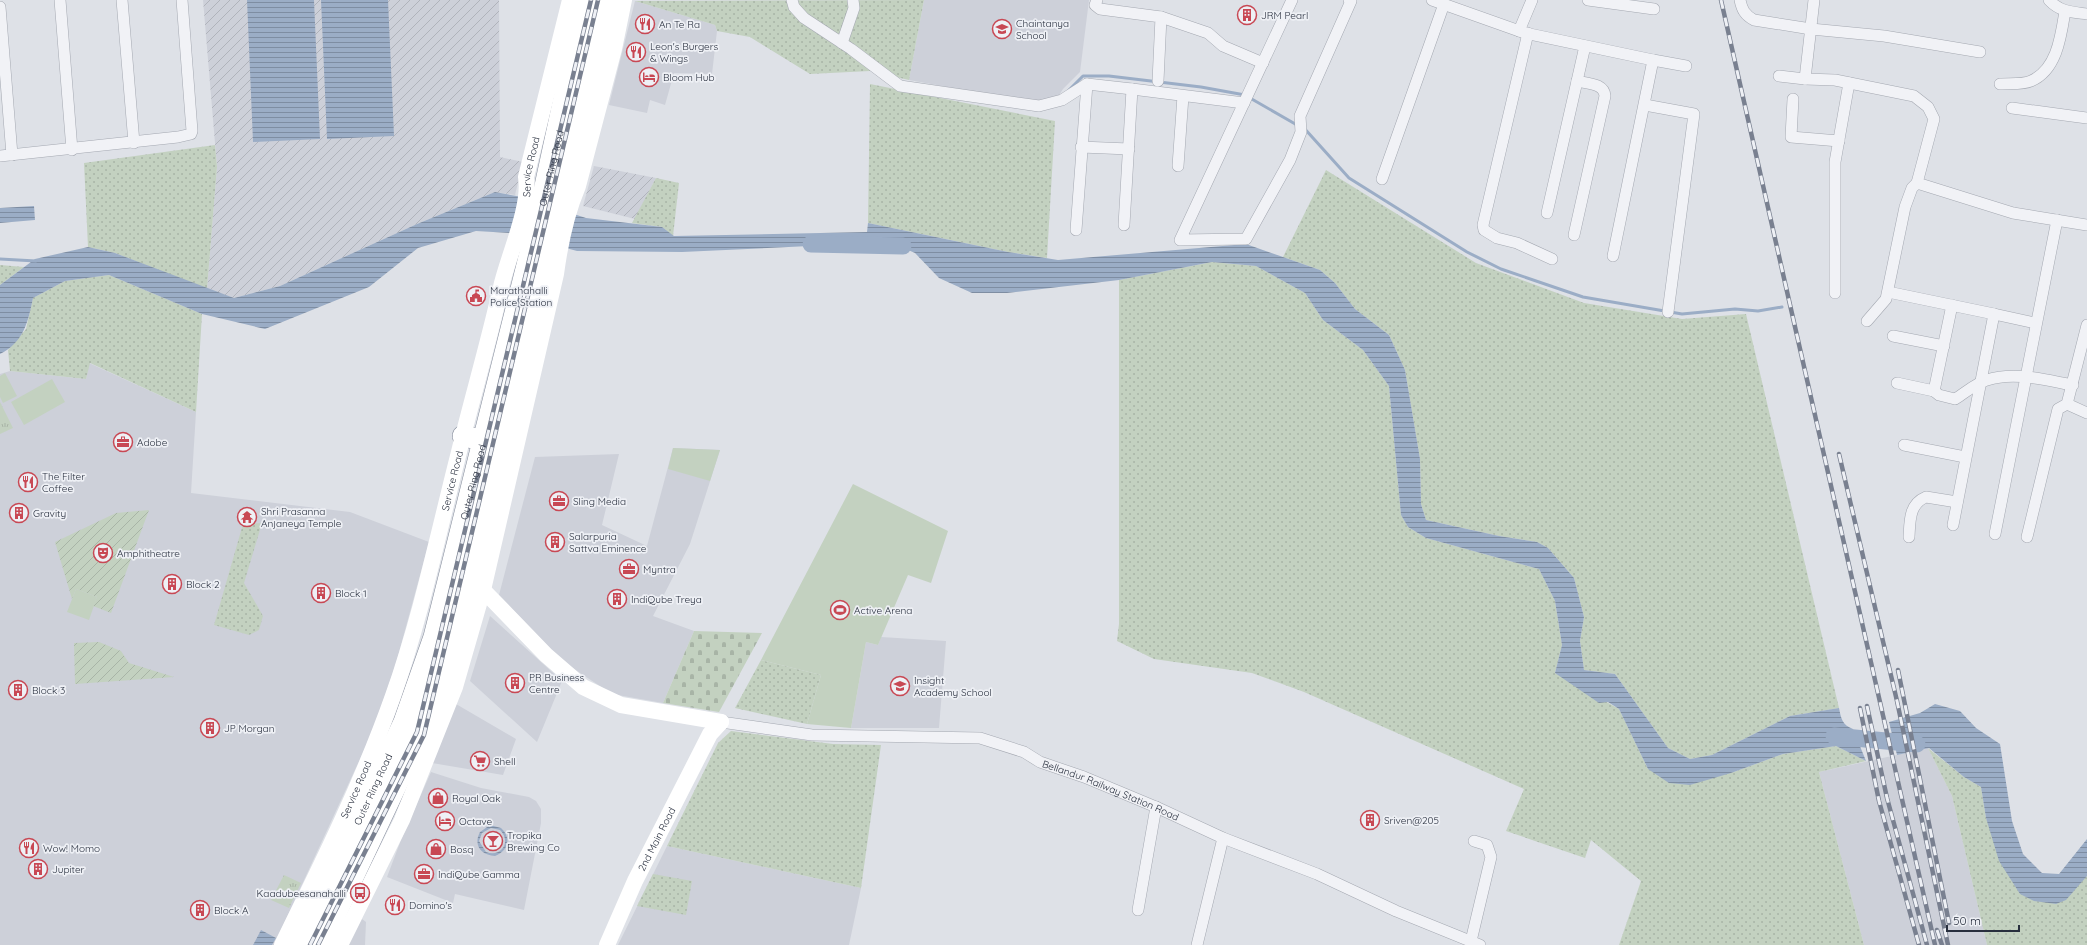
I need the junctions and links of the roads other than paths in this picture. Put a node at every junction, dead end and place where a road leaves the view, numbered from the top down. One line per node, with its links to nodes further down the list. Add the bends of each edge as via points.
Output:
1 (60, 0): 51 (street)
2 (122, 0): 48 (street)
3 (182, 0): 48 (street, via 191,134)
4 (570, 0): 57 (street, Service Road, via 526,177)
5 (588, 0): 57 (highway, Outer Ring Road)
6 (607, 0): 58 (highway, Outer Ring Road)
7 (624, 0): 58 (street, via 614,49 578,186)
8 (792, 0): 27 (street, via 794,7 804,18)
9 (853, 0): 27 (street, via 854,8)
10 (1097, 0): 24 (street, via 1095,5 1100,9)
11 (1292, 0): 31 (street)
12 (1350, 0): 42 (street, via 1300,116 1300,127 1290,160 1246,239 1180,240)
13 (1432, 0): 19 (street)
14 (1532, 0): 26 (street)
15 (1588, 0): 21 (street)
16 (1740, 0): 25 (street, via 1742,9 1754,20)
17 (1814, 0): 25 (street)
18 (2049, 0): 22 (street)
19 (1444, 4): 26 (street); 55 (street)
20 (0, 7): 52 (street)
21 (1654, 9)
22 (2065, 12): 23 (street); 39 (street, via 2060,43 2048,67 2040,76 2030,82)
23 (2087, 14)
24 (1161, 17): 31 (street, via 1208,33 1223,46); 35 (street)
25 (1811, 29): 29 (street, via 1884,36); 34 (street)
26 (1524, 32): 28 (street); 67 (street, via 1483,224 1484,230 1497,238 1517,243)
27 (842, 43): 38 (street, via 900,86 931,92 1039,106 1062,100)
28 (1585, 46): 30 (street); 36 (street)
29 (1980, 52)
30 (1653, 60): 32 (street); 44 (street)
31 (1262, 63): 42 (street)
32 (1686, 66)
33 (1779, 76): 34 (street)
34 (1805, 78): 37 (street)
35 (1158, 81)
36 (1577, 81): 59 (street); 64 (street, via 1601,87 1605,91 1605,96)
37 (1849, 83): 47 (street); 56 (street, via 1914,96 1928,107 1934,119)
38 (1087, 84): 40 (street); 49 (street)
39 (2000, 84)
40 (1132, 89): 41 (street); 50 (street)
41 (1183, 96): 42 (street); 54 (street)
42 (1246, 99)
43 (1792, 99): 47 (street, via 1791,137)
44 (1645, 105): 66 (street); 71 (street, via 1694,114)
45 (2012, 108): 46 (street)
46 (2087, 118)
47 (1839, 141): 69 (street, via 1835,162)
48 (134, 142): 51 (street)
49 (1081, 147): 50 (street); 63 (street)
50 (1129, 149): 61 (street)
51 (72, 150): 52 (street)
52 (12, 155): 53 (street)
53 (0, 156)
54 (1178, 166)
55 (1382, 180)
56 (1917, 183): 60 (street, via 2013,213); 68 (street, via 1912,188 1905,206)
57 (537, 187): 65 (highway, Outer Ring Road)
58 (565, 204): 65 (highway, Outer Ring Road)
59 (1547, 212)
60 (2057, 220): 62 (street); 74 (street)
61 (1124, 225)
62 (2087, 225)
63 (1076, 230)
64 (1574, 235)
65 (538, 250): 85 (street, Service Road, via 506,263 493,326); 86 (highway, Outer Ring Road); 94 (street, via 556,274); 103 (highway, Outer Ring Road, via 470,571 434,696 419,737)
66 (1613, 256)
67 (1552, 259)
68 (1888, 292): 70 (street); 73 (street, via 1886,299)
69 (1835, 293)
70 (1952, 305): 72 (street); 77 (street)
71 (1668, 312)
72 (1994, 314): 74 (street); 80 (street)
73 (1866, 321)
74 (2035, 323): 78 (street)
75 (2087, 325): 81 (street)
76 (1893, 336): 77 (street)
77 (1944, 346): 82 (street)
78 (2026, 377): 80 (street, via 1993,379); 81 (street); 91 (street)
79 (1897, 383): 82 (street)
80 (1980, 383): 82 (street, via 1955,399 1939,396); 88 (street)
81 (2073, 384): 83 (street)
82 (1934, 391)
83 (2067, 404): 84 (street); 93 (street, via 2058,409)
84 (2087, 413)
85 (463, 436): 86 (highway); 101 (street, Service Road, via 420,609 393,696 350,802)
86 (483, 440): 102 (highway, Outer Ring Road, via 434,637 419,683 398,736)
87 (1904, 445): 88 (street)
88 (1965, 457): 89 (street)
89 (1957, 502): 90 (street); 92 (street, via 1922,498 1912,508)
90 (1953, 525)
91 (1994, 534)
92 (1909, 537)
93 (2027, 537)
94 (483, 590): 95 (street, via 546,655 584,687 620,705); 104 (street, via 456,687 430,754 402,820)
95 (721, 722): 96 (street, Bellandur Railway Station Road, via 812,735 980,738 1024,752 1040,762); 105 (street, 2nd Main Road, via 710,734 635,881)
96 (1156, 807): 97 (street, Bellandur Railway Station Road); 99 (street)
97 (1223, 838): 100 (street, Bellandur Railway Station Road, via 1317,874 1396,911); 106 (street)
98 (1474, 841): 100 (street, via 1487,845 1490,857)
99 (1138, 910)
100 (1475, 943)
101 (282, 945)
102 (300, 945)
103 (321, 945)
104 (340, 945)
105 (607, 945)
106 (1197, 945)

